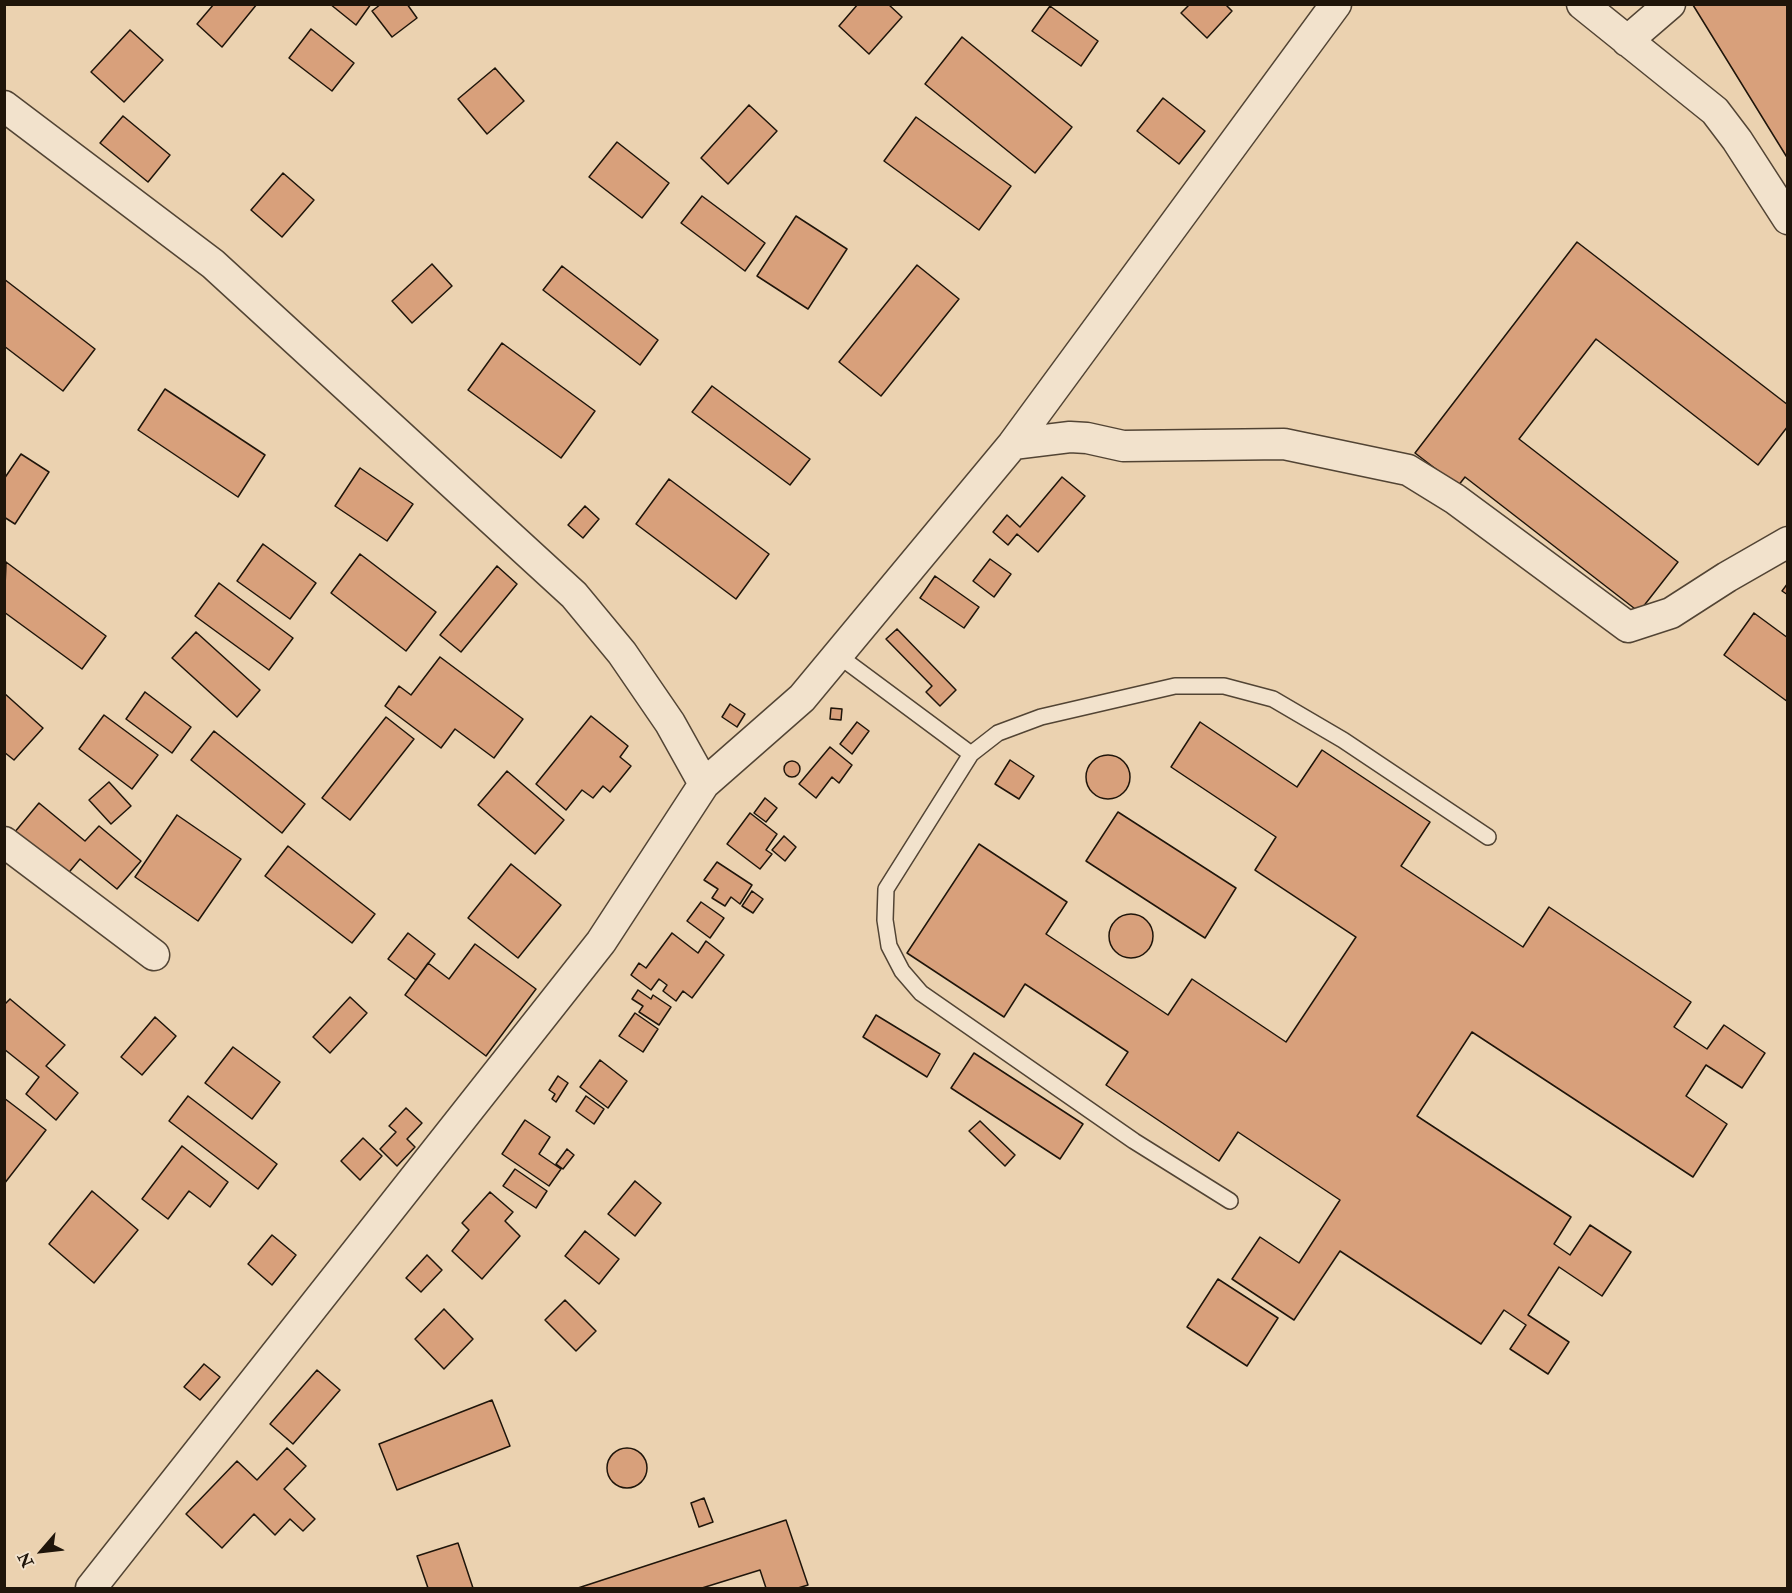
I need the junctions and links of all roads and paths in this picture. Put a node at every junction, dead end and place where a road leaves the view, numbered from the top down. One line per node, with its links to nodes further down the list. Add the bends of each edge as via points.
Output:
1 (1336, 4): 7 (street)
2 (1582, 4): 4 (street)
3 (1670, 4): 4 (street)
4 (1627, 41): 6 (street, via 1714,111)
5 (6, 109): 11 (street, via 213,264 574,595 622,653 670,723)
6 (1788, 219)
7 (1013, 444): 8 (street, via 1070,437 1123,446 1284,444 1408,470 1455,499 1628,627 1671,613); 9 (street)
8 (1788, 542)
9 (839, 656): 10 (lane); 11 (street, via 802,698)
10 (971, 754): 12 (lane, via 998,734 1041,717 1175,686 1224,686 1273,699 1343,740); 15 (lane, via 886,889 889,946 902,970 931,1000 1134,1141)
11 (704, 784): 16 (street, via 601,942)
12 (1488, 837)
13 (4, 842): 14 (street)
14 (154, 955)
15 (1230, 1200)
16 (100, 1585)

